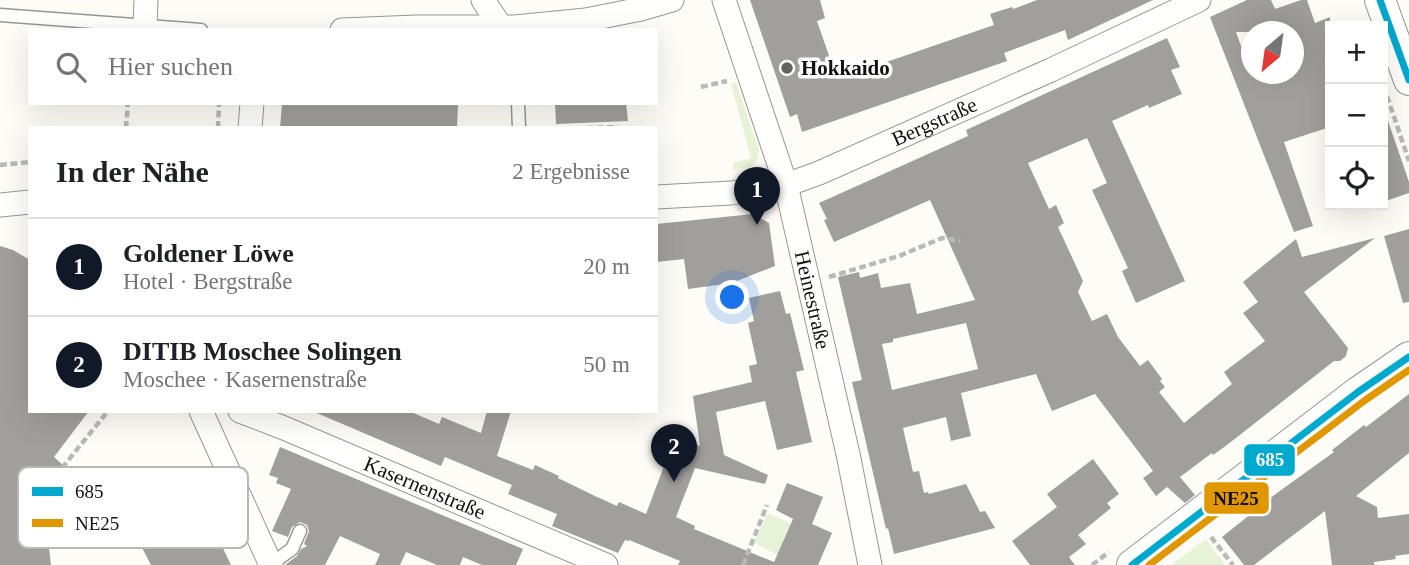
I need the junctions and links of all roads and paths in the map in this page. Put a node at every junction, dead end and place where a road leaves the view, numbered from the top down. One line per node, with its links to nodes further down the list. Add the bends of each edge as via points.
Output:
1 (146, 0): 8 (street)
2 (483, 0): 11 (street)
3 (672, 0): 11 (street, via 586,20)
4 (724, 0): 24 (street, Heinestraße)
5 (1199, 0): 24 (street, Bergstraße)
6 (1380, 0): 12 (street)
7 (0, 15): 8 (lane)
8 (145, 26): 9 (lane)
9 (173, 28)
10 (391, 28): 11 (street)
11 (510, 28)
12 (1398, 88): 21 (path)
13 (128, 105): 17 (path)
14 (219, 105): 18 (path)
15 (252, 105): 19 (street)
16 (518, 105): 20 (lane)
17 (126, 126)
18 (218, 126)
19 (250, 126)
20 (519, 126)
21 (1409, 161)
22 (28, 162): 23 (path)
23 (0, 165)
24 (786, 185): 25 (street, Bergstraße); 29 (street, Heinestraße)
25 (658, 197)
26 (28, 202): 27 (street)
27 (0, 205)
28 (960, 241): 29 (path, via 942,238 900,256)
29 (808, 283): 43 (street, Heinestraße)
30 (1409, 357): 44 (street)
31 (106, 413): 34 (path)
32 (202, 413): 35 (street)
33 (245, 413): 41 (street, Kasernenstraße)
34 (63, 467)
35 (226, 467)
36 (767, 505): 42 (path)
37 (248, 514): 40 (street)
38 (1206, 530): 45 (path)
39 (300, 531): 40 (lane, via 292,549)
40 (271, 565)
41 (606, 565)
42 (743, 565)
43 (870, 565)
44 (1132, 565)
45 (1233, 565)

